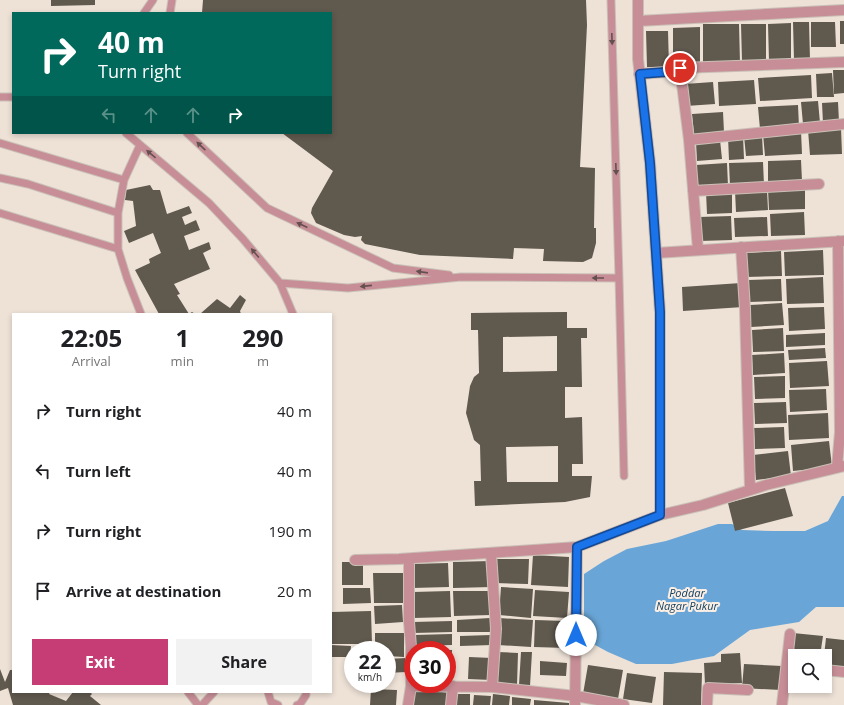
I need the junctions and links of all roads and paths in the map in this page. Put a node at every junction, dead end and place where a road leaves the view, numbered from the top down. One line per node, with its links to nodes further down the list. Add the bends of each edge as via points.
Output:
1 (152, 0): 6 (lane)
2 (172, 0): 7 (lane)
3 (611, 0): 32 (lane, one-way to 32)
4 (638, 0): 8 (street)
5 (844, 10): 8 (street)
6 (145, 12)
7 (170, 12)
8 (638, 21): 11 (street)
9 (844, 62): 10 (street)
10 (680, 68): 11 (street); 17 (street)
11 (640, 74): 30 (street, via 650,163)
12 (0, 97): 13 (lane)
13 (12, 97)
14 (844, 124): 17 (street)
15 (127, 134): 19 (lane)
16 (188, 134): 31 (lane, one-way to 16, via 393,268 267,208)
17 (689, 140): 23 (street)
18 (0, 143): 21 (lane)
19 (140, 145): 21 (lane); 33 (lane, one-way to 19, via 209,203)
20 (0, 178): 25 (lane, via 28,184)
21 (124, 180): 25 (lane)
22 (819, 184): 23 (street)
23 (693, 191): 29 (street)
24 (0, 213): 28 (lane)
25 (118, 213): 28 (lane)
26 (841, 241): 27 (street); 36 (street)
27 (742, 247): 29 (street); 38 (street)
28 (118, 249): 34 (lane)
29 (698, 250): 30 (street)
30 (656, 253): 39 (street, via 660,312)
31 (461, 277): 32 (lane, one-way to 31); 33 (lane, one-way to 33, via 348,288)
32 (619, 278): 37 (lane)
33 (280, 284): 35 (lane)
34 (141, 313)
35 (293, 313)
36 (841, 467): 38 (street)
37 (624, 476)
38 (750, 490): 39 (street)
39 (660, 515): 40 (street)
40 (577, 547): 41 (street); 59 (street)
41 (491, 553): 42 (street); 51 (street, via 496,629)
42 (409, 559): 43 (street); 45 (street)
43 (355, 560)
44 (790, 634): 46 (street)
45 (411, 641)
46 (790, 649)
47 (832, 671): 48 (street)
48 (844, 672)
49 (788, 679): 68 (street)
50 (456, 686): 51 (street)
51 (492, 687): 59 (street)
52 (748, 690): 67 (street, via 708,688)
53 (189, 693): 60 (lane)
54 (213, 693): 61 (lane)
55 (268, 693): 62 (lane, via 270,702)
56 (306, 693): 63 (lane)
57 (410, 693): 64 (street)
58 (453, 693): 65 (street)
59 (575, 700): 66 (street)
60 (198, 705)
61 (202, 705)
62 (278, 705)
63 (297, 705)
64 (408, 705)
65 (452, 705)
66 (624, 705)
67 (707, 705)
68 (782, 705)

